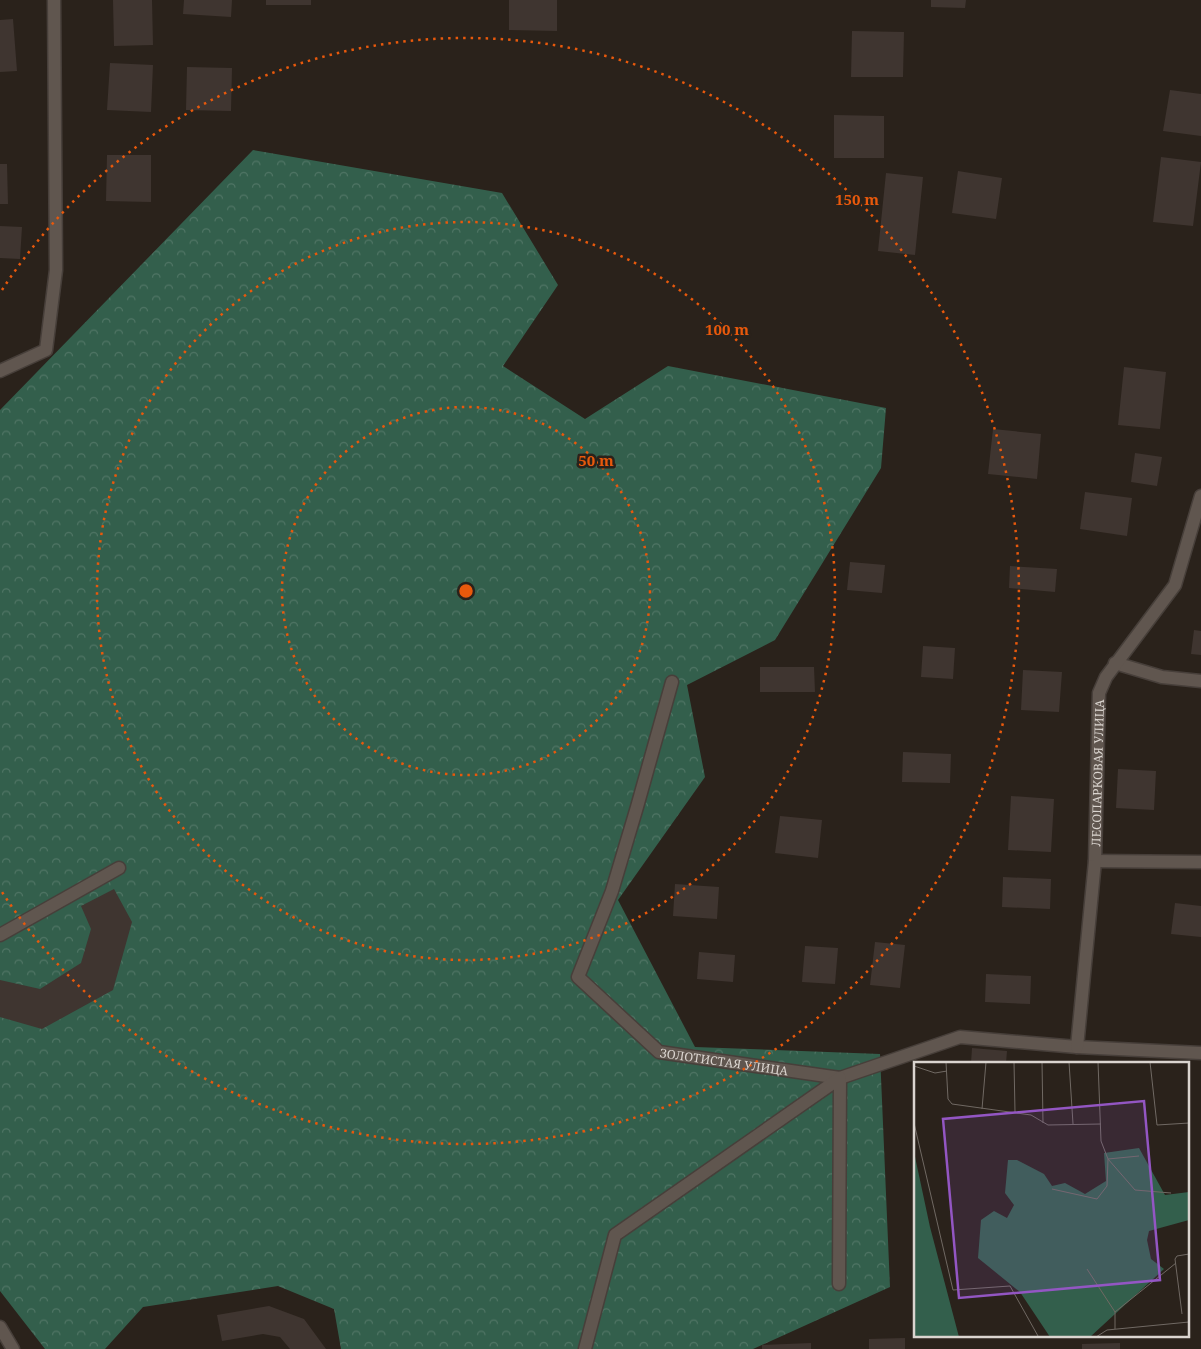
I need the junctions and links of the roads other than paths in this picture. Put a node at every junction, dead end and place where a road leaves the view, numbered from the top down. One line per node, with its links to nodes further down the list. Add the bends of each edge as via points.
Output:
1 (54, 0): 2 (street, via 56,270 46,350)
2 (0, 371)
3 (1201, 496): 4 (street, ЛЕСОПАРКОВАЯ УЛИЦА, via 1175,586)
4 (1115, 663): 5 (street, via 1162,677); 7 (street, ЛЕСОПАРКОВАЯ УЛИЦА, via 1099,692)
5 (1201, 681)
6 (672, 682): 13 (street, ЗОЛОТИСТАЯ УЛИЦА, via 612,891 578,976 659,1052)
7 (1095, 860): 8 (street); 11 (street, ЛЕСОПАРКОВАЯ УЛИЦА)
8 (1201, 862)
9 (119, 868): 10 (street)
10 (0, 935)
11 (1077, 1047): 12 (street, ЗОЛОТИСТАЯ УЛИЦА); 13 (street, ЗОЛОТИСТАЯ УЛИЦА, via 960,1036)
12 (1201, 1053)
13 (840, 1078): 14 (street); 17 (street, via 614,1235)
14 (839, 1284)
15 (0, 1327): 16 (street)
16 (13, 1349)
17 (585, 1349)

